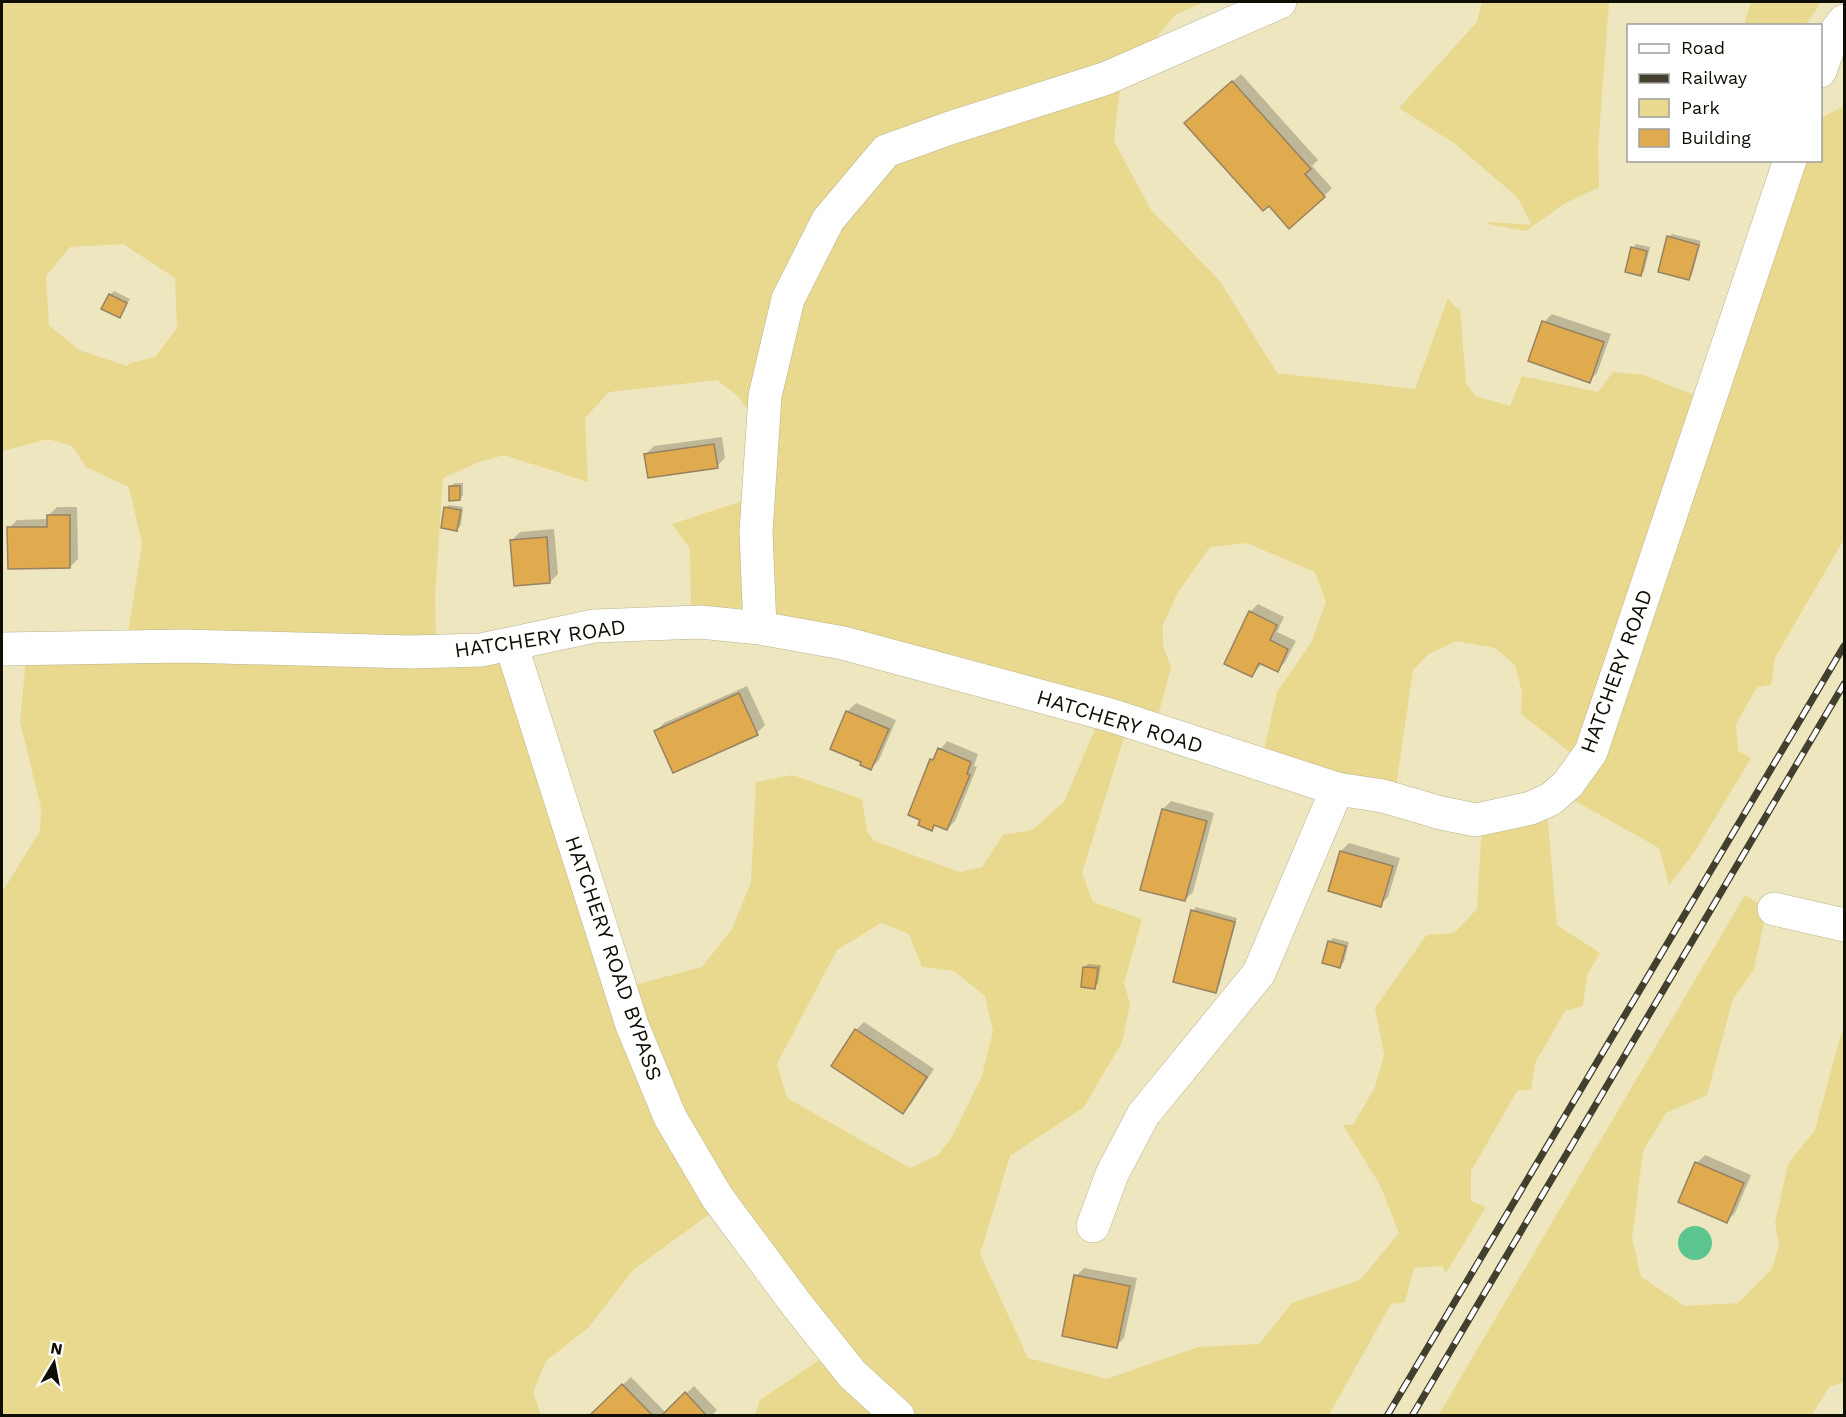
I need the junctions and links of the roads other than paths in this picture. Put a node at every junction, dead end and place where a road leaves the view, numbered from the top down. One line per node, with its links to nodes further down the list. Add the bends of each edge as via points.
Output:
1 (1280, 2): 5 (street, via 1107,78 886,151 828,219 788,299 765,396 756,532)
2 (1845, 21): 3 (street, via 1832,37)
3 (1822, 68)
4 (1789, 162): 8 (street, HATCHERY ROAD, via 1591,752 1568,784 1551,799 1531,808 1476,820 1383,796)
5 (760, 628): 6 (street, HATCHERY ROAD, via 700,622 594,626); 8 (street, HATCHERY ROAD, via 843,643 1110,715)
6 (511, 644): 7 (street, HATCHERY ROAD, via 481,650 411,652 184,646); 12 (street, HATCHERY ROAD BYPASS, via 632,1025 670,1117 717,1197 797,1305 852,1374)
7 (2, 650)
8 (1337, 789): 11 (street, via 1258,973 1143,1115 1112,1174)
9 (1774, 909): 10 (street)
10 (1845, 925)
11 (1093, 1226)
12 (898, 1416)

